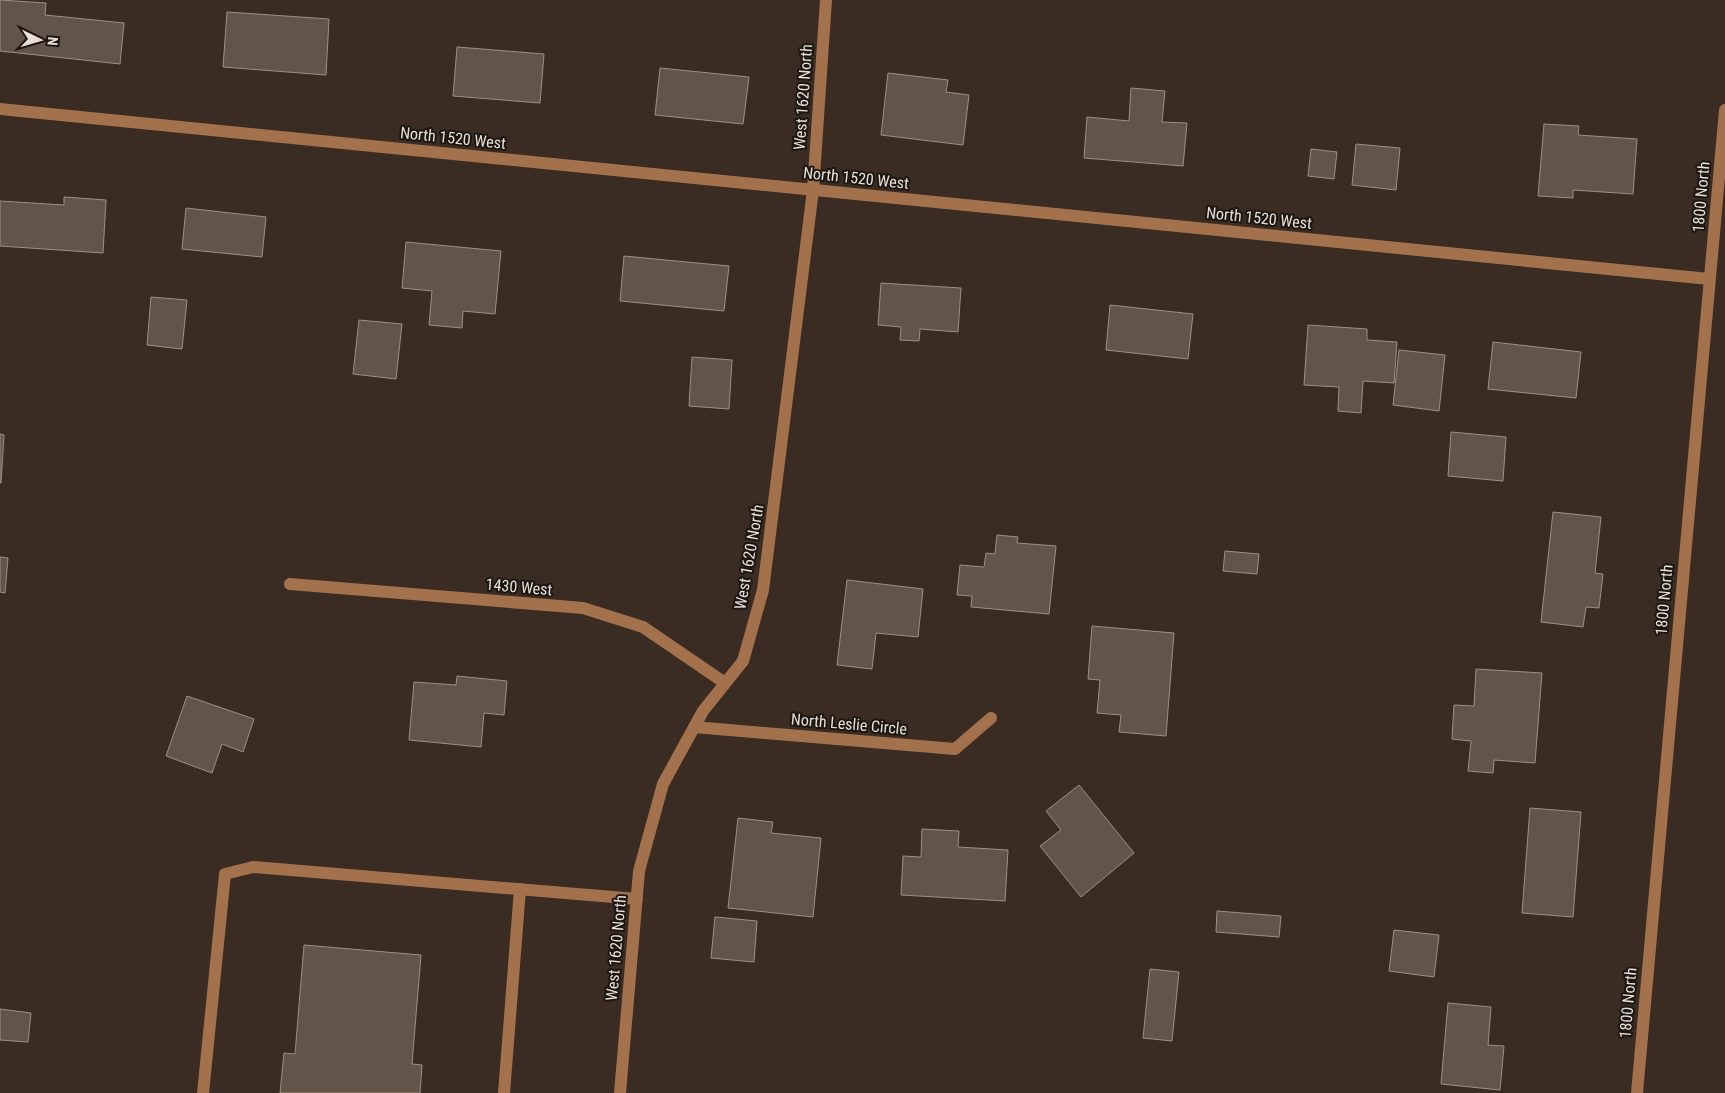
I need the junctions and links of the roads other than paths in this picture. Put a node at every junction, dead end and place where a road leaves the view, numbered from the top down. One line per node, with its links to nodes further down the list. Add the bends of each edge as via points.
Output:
1 (826, 0): 4 (street, West 1620 North)
2 (0, 109): 4 (street, North 1520 West)
3 (1725, 110): 5 (street, 1800 North)
4 (813, 190): 5 (street, North 1520 West); 7 (street, West 1620 North, via 763,590 743,661)
5 (1709, 279): 15 (street, 1800 North)
6 (290, 584): 7 (street, 1430 West, via 583,608 643,627)
7 (725, 683): 9 (street, West 1620 North)
8 (991, 718): 9 (street, North Leslie Circle, via 955,749)
9 (694, 727): 11 (street, West 1620 North, via 663,784 639,871)
10 (520, 889): 11 (street); 12 (street, via 253,867 225,874); 13 (street)
11 (637, 899): 14 (street, West 1620 North)
12 (203, 1093)
13 (504, 1093)
14 (620, 1093)
15 (1637, 1093)

